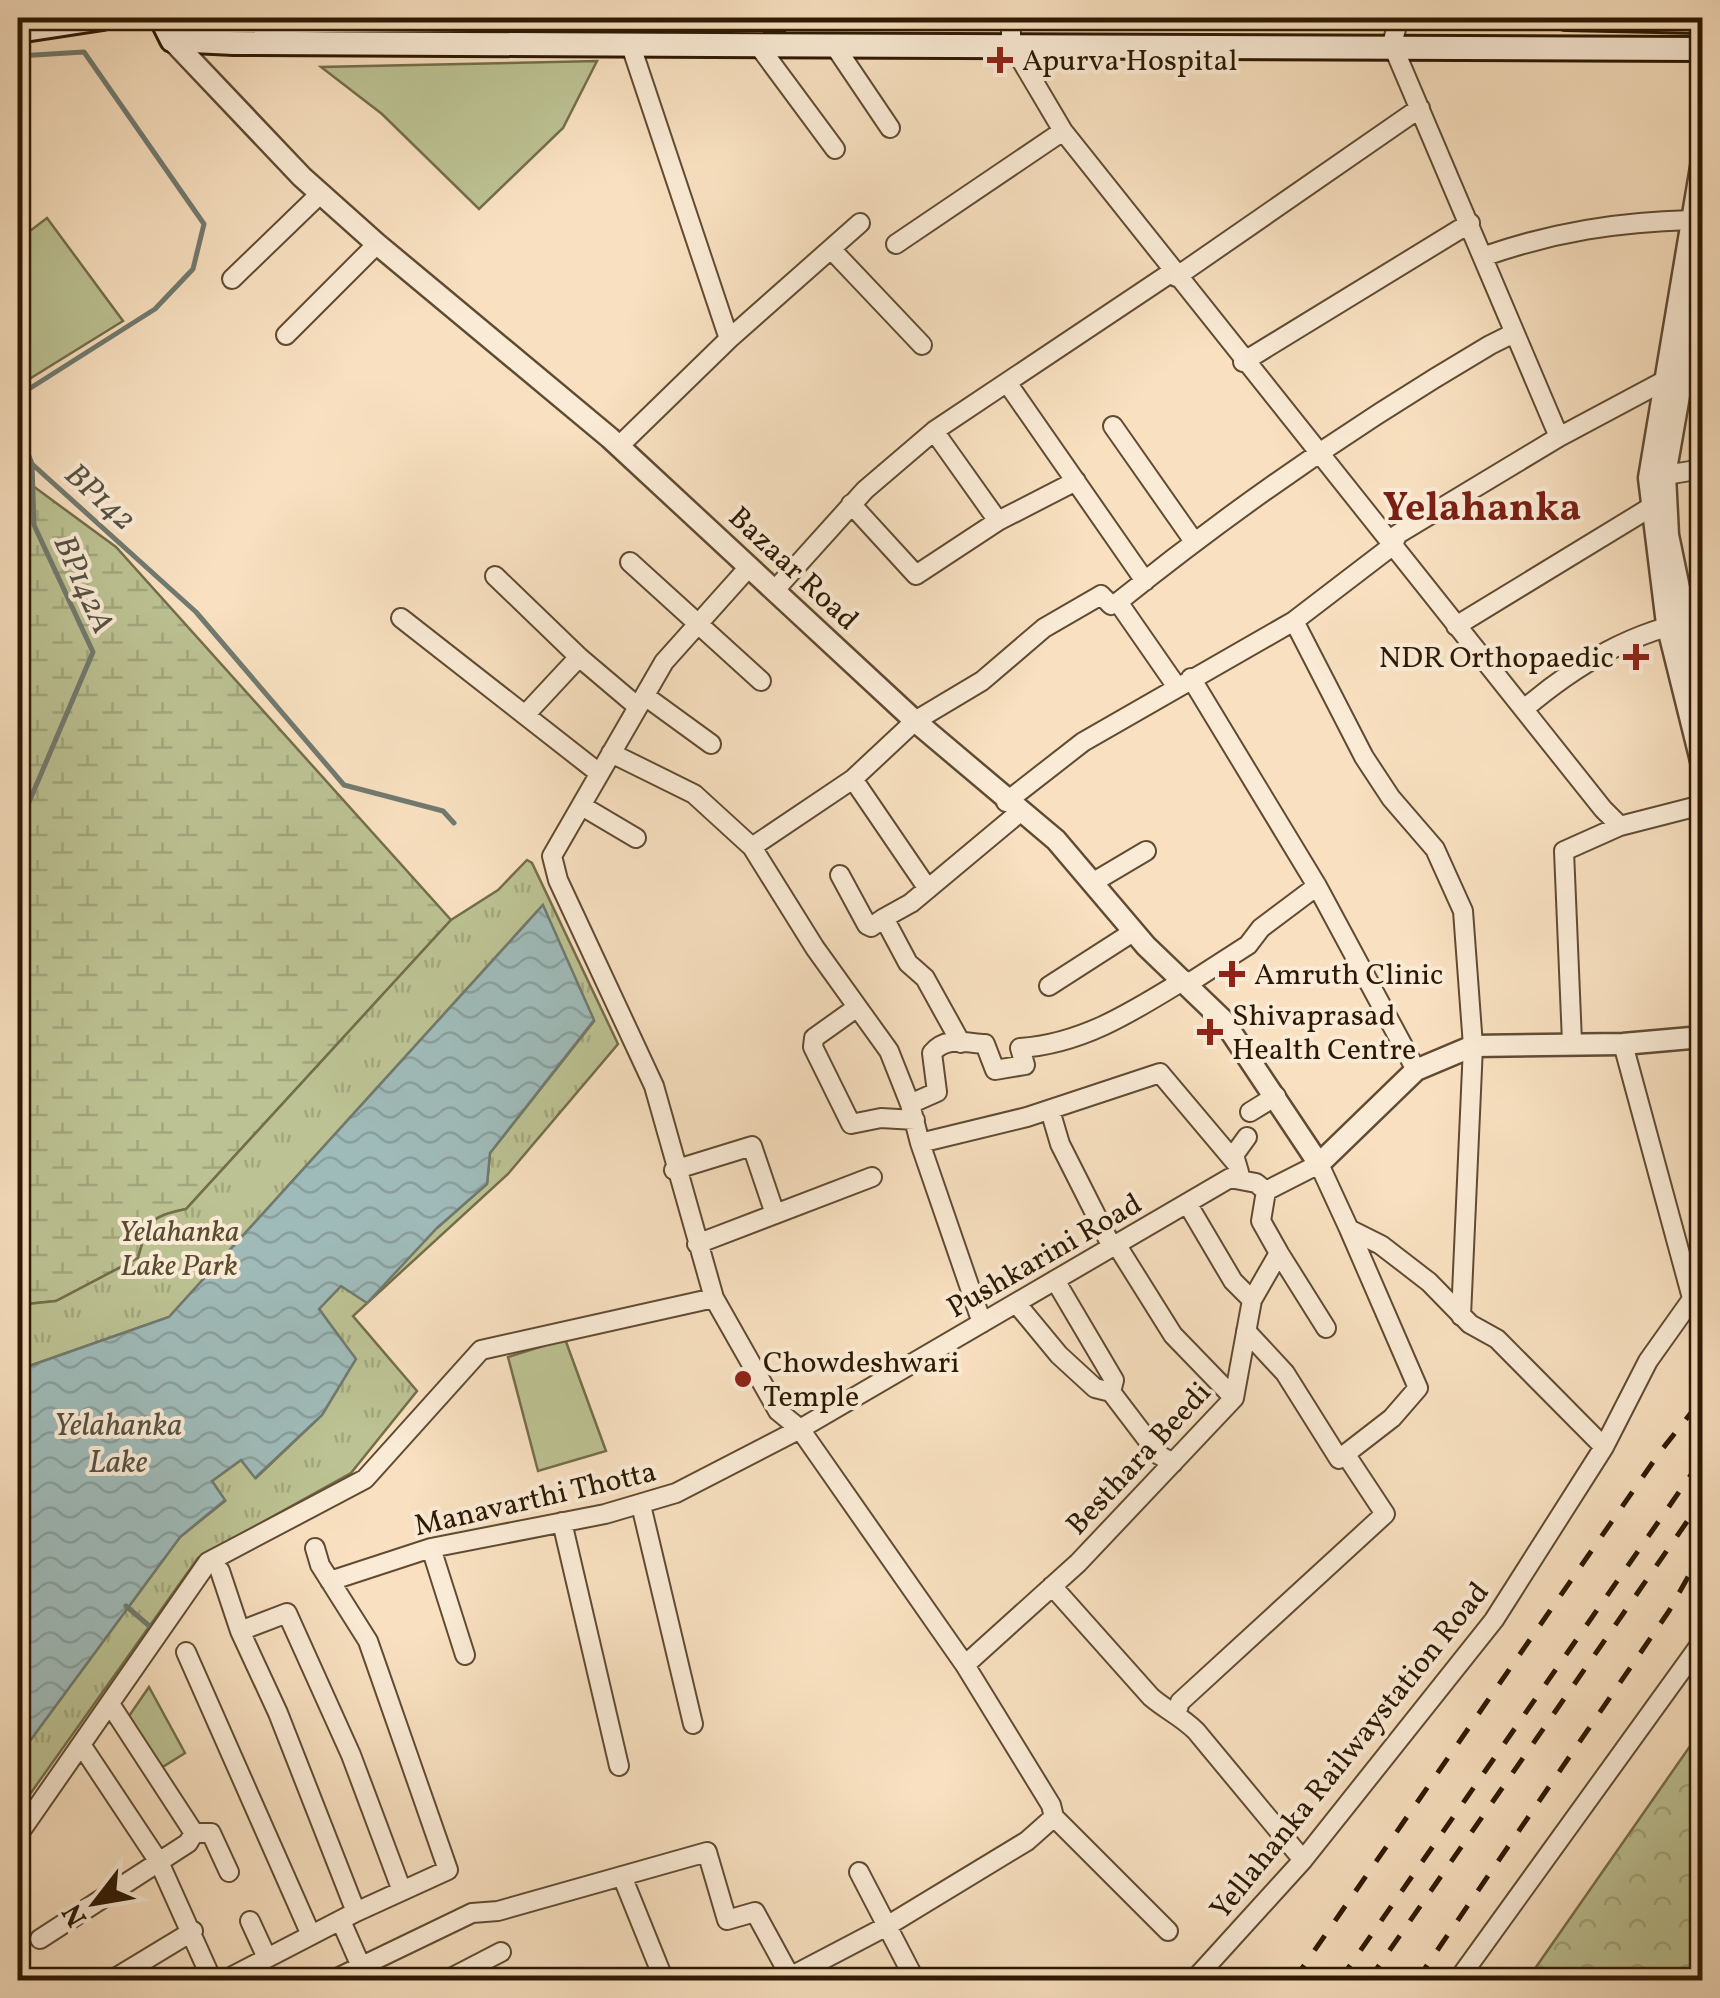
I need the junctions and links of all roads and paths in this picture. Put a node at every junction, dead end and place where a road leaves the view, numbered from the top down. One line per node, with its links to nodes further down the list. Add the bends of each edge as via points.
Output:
1 (782, 18): 7 (main road)
2 (1012, 18): 10 (street)
3 (1399, 18): 11 (street)
4 (1566, 18): 6 (main road)
5 (88, 20): 8 (main road)
6 (1693, 20)
7 (181, 30): 13 (main road); 20 (street, Bazaar Road)
8 (18, 31)
9 (834, 44): 10 (main road); 12 (main road); 16 (street)
10 (1010, 44): 11 (main road); 17 (street)
11 (1392, 44): 14 (main road); 15 (street)
12 (758, 45): 13 (main road); 18 (street)
13 (631, 46): 33 (street)
14 (1702, 49)
15 (1420, 108): 23 (street); 29 (street)
16 (890, 128)
17 (1063, 131): 25 (street); 29 (street)
18 (836, 149)
19 (1702, 161): 21 (street)
20 (321, 193): 24 (street, Bazaar Road); 30 (street)
21 (1691, 220): 27 (street, via 1560,232); 36 (street)
22 (860, 224): 26 (street)
23 (1470, 224): 27 (street); 35 (street)
24 (377, 244): 31 (street); 41 (street, Bazaar Road)
25 (896, 244)
26 (831, 249): 33 (street); 34 (street)
27 (1485, 256): 32 (street)
28 (1702, 265): 36 (street)
29 (1174, 274): 35 (street); 37 (street)
30 (232, 279)
31 (286, 336)
32 (1517, 338): 40 (street); 42 (street, via 1490,346)
33 (729, 339): 41 (street)
34 (922, 345)
35 (1244, 362): 42 (street)
36 (1672, 383): 40 (street); 44 (street)
37 (1008, 384): 39 (street); 45 (street)
38 (1113, 426): 49 (street)
39 (934, 431): 46 (street); 48 (street)
40 (1559, 436): 50 (street, via 1398,534)
41 (619, 446): 52 (street, Bazaar Road)
42 (1319, 451): 49 (street); 50 (street)
43 (1702, 468): 44 (street)
44 (1657, 476): 47 (street)
45 (1076, 481): 48 (street); 54 (street)
46 (851, 504): 48 (street, via 916,575); 55 (street)
47 (1659, 506): 59 (street); 61 (street)
48 (998, 521)
49 (1193, 540): 54 (street)
50 (1392, 546): 58 (street); 61 (street)
51 (630, 562): 60 (street)
52 (749, 567): 55 (street, Bazaar Road); 60 (street)
53 (495, 576): 62 (street)
54 (1145, 581): 56 (street)
55 (774, 590): 69 (street, Bazaar Road)
56 (1118, 602): 64 (street); 69 (street, via 1100,595)
57 (401, 618): 68 (street)
58 (1294, 621): 64 (street); 95 (street, via 1364,756 1435,849 1462,912)
59 (1684, 622): 65 (street); 67 (street, via 1603,654); 72 (street)
60 (696, 626): 63 (street); 66 (street)
61 (1456, 626): 67 (street)
62 (579, 656): 66 (street); 68 (street)
63 (760, 681)
64 (1184, 682): 77 (street, via 1083,742); 84 (street)
65 (1702, 699)
66 (641, 702): 70 (street); 71 (street)
67 (1524, 709): 78 (street)
68 (525, 715): 73 (street)
69 (915, 721): 74 (street); 77 (street, Bazaar Road)
70 (711, 744)
71 (611, 753): 73 (street); 80 (street, via 694,794)
72 (1702, 766)
73 (599, 773): 76 (street)
74 (853, 779): 80 (street); 85 (street)
75 (1702, 805): 78 (street)
76 (582, 806): 79 (street); 105 (street, via 552,856 558,880 654,1086)
77 (1013, 807): 83 (street, Bazaar Road, via 1056,840); 85 (street)
78 (1620, 826): 92 (street, via 1564,851)
79 (636, 838)
80 (752, 847): 90 (street)
81 (1146, 851): 83 (street)
82 (840, 875): 86 (street, via 866,925)
83 (1092, 883): 87 (street, Bazaar Road)
84 (1318, 886): 88 (street, via 1248,945); 96 (street)
85 (928, 890): 86 (street)
86 (884, 918): 93 (street)
87 (1133, 932): 88 (street, Bazaar Road); 89 (street)
88 (1186, 981): 93 (street, via 1091,1032 1020,1048 1025,1066 994,1070 985,1044); 97 (street, Bazaar Road, via 1223,1020)
89 (1049, 986)
90 (856, 1008): 99 (street, via 889,1050); 99 (street, via 814,1038 813,1047 851,1124)
91 (1702, 1036): 94 (street)
92 (1572, 1042): 94 (street); 95 (street)
93 (961, 1043): 99 (street, via 932,1053 936,1092)
94 (1623, 1044): 116 (street)
95 (1474, 1046): 96 (street); 120 (street)
96 (1416, 1070): 104 (street)
97 (1276, 1096): 100 (street); 104 (street, Bazaar Road)
98 (1050, 1110): 102 (street); 103 (street, via 1160,1074); 113 (street, via 1060,1144)
99 (912, 1112): 102 (street)
100 (1250, 1112)
101 (1247, 1137): 103 (street)
102 (920, 1143): 121 (street)
103 (1236, 1162): 107 (street)
104 (1320, 1164): 108 (street); 111 (street)
105 (674, 1170): 110 (street, via 752,1146); 112 (street)
106 (872, 1178): 110 (street)
107 (1243, 1182): 108 (street); 109 (street, Pushkarini Road, via 1230,1178)
108 (1266, 1191): 114 (street, via 1261,1221)
109 (1187, 1203): 113 (street, Pushkarini Road); 118 (street, via 1233,1281)
110 (774, 1211): 112 (street)
111 (1349, 1229): 120 (street, via 1381,1244); 128 (street, via 1418,1388)
112 (697, 1244): 117 (street)
113 (1114, 1246): 115 (street, Pushkarini Road); 125 (street, via 1173,1335)
114 (1280, 1253): 118 (street, Besthara Beedi); 122 (street)
115 (1054, 1280): 119 (street, Pushkarini Road); 124 (street, via 1114,1380)
116 (1697, 1292): 127 (street, Yellahanka Railwaystation Road, via 1648,1361)
117 (714, 1298): 126 (street, via 778,1410); 142 (street, via 480,1350 365,1478 208,1562)
118 (1252, 1300): 123 (street, Besthara Beedi)
119 (1016, 1302): 121 (street, Pushkarini Road); 124 (street, via 1058,1355 1094,1388)
120 (1460, 1316): 127 (street, via 1497,1339)
121 (982, 1323): 126 (street, Pushkarini Road)
122 (1326, 1328)
123 (1246, 1331): 125 (street, Besthara Beedi); 128 (street, via 1285,1374 1339,1459)
124 (1111, 1392): 129 (street, via 1159,1455)
125 (1234, 1398): 129 (street, Besthara Beedi)
126 (800, 1429): 130 (street, Manavarthi Thotta); 141 (street)
127 (1604, 1447): 150 (street, Yellahanka Railwaystation Road, via 1494,1620)
128 (1346, 1454): 143 (street, via 1385,1514)
129 (1173, 1463): 136 (street, Besthara Beedi)
130 (641, 1504): 131 (street, Manavarthi Thotta); 144 (street)
131 (562, 1522): 133 (street, Manavarthi Thotta); 146 (street)
132 (314, 1548): 135 (street)
133 (431, 1548): 135 (street, Manavarthi Thotta); 140 (street)
134 (220, 1571): 137 (street)
135 (330, 1582): 155 (street, via 368,1641 448,1870)
136 (1052, 1586): 141 (street, Besthara Beedi); 143 (street, via 1151,1697)
137 (240, 1630): 155 (street, via 287,1612); 156 (street, via 278,1713)
138 (1702, 1642): 175 (street)
139 (186, 1652): 161 (street)
140 (465, 1655)
141 (965, 1665): 147 (street)
142 (110, 1704): 145 (street); 148 (street)
143 (1176, 1712): 150 (street)
144 (694, 1724)
145 (82, 1746): 149 (street); 151 (street)
146 (619, 1766)
147 (1054, 1816): 158 (street, via 1027,1841); 160 (street)
148 (194, 1833): 151 (street); 152 (street, via 211,1833)
149 (18, 1835)
150 (1303, 1860): 174 (street, Yellahanka Railwaystation Road)
151 (159, 1862): 159 (street); 162 (street)
152 (229, 1872)
153 (859, 1872): 158 (street)
154 (622, 1876): 165 (street, via 498,1911 472,1912); 171 (street); 172 (street, via 708,1852 728,1920 756,1912)
155 (402, 1891): 156 (street)
156 (348, 1916): 161 (street); 165 (street)
157 (250, 1922): 164 (street)
158 (887, 1926): 172 (street); 173 (street)
159 (193, 1931): 166 (street); 167 (street)
160 (1168, 1931)
161 (311, 1936): 164 (street)
162 (40, 1939)
163 (501, 1952): 170 (street)
164 (266, 1958): 168 (street)
165 (364, 1974): 169 (street)
166 (112, 1980)
167 (212, 1980)
168 (225, 1980)
169 (333, 1980)
170 (447, 1980)
171 (664, 1980)
172 (786, 1980)
173 (914, 1980)
174 (1194, 1980)
175 (1458, 1980)

